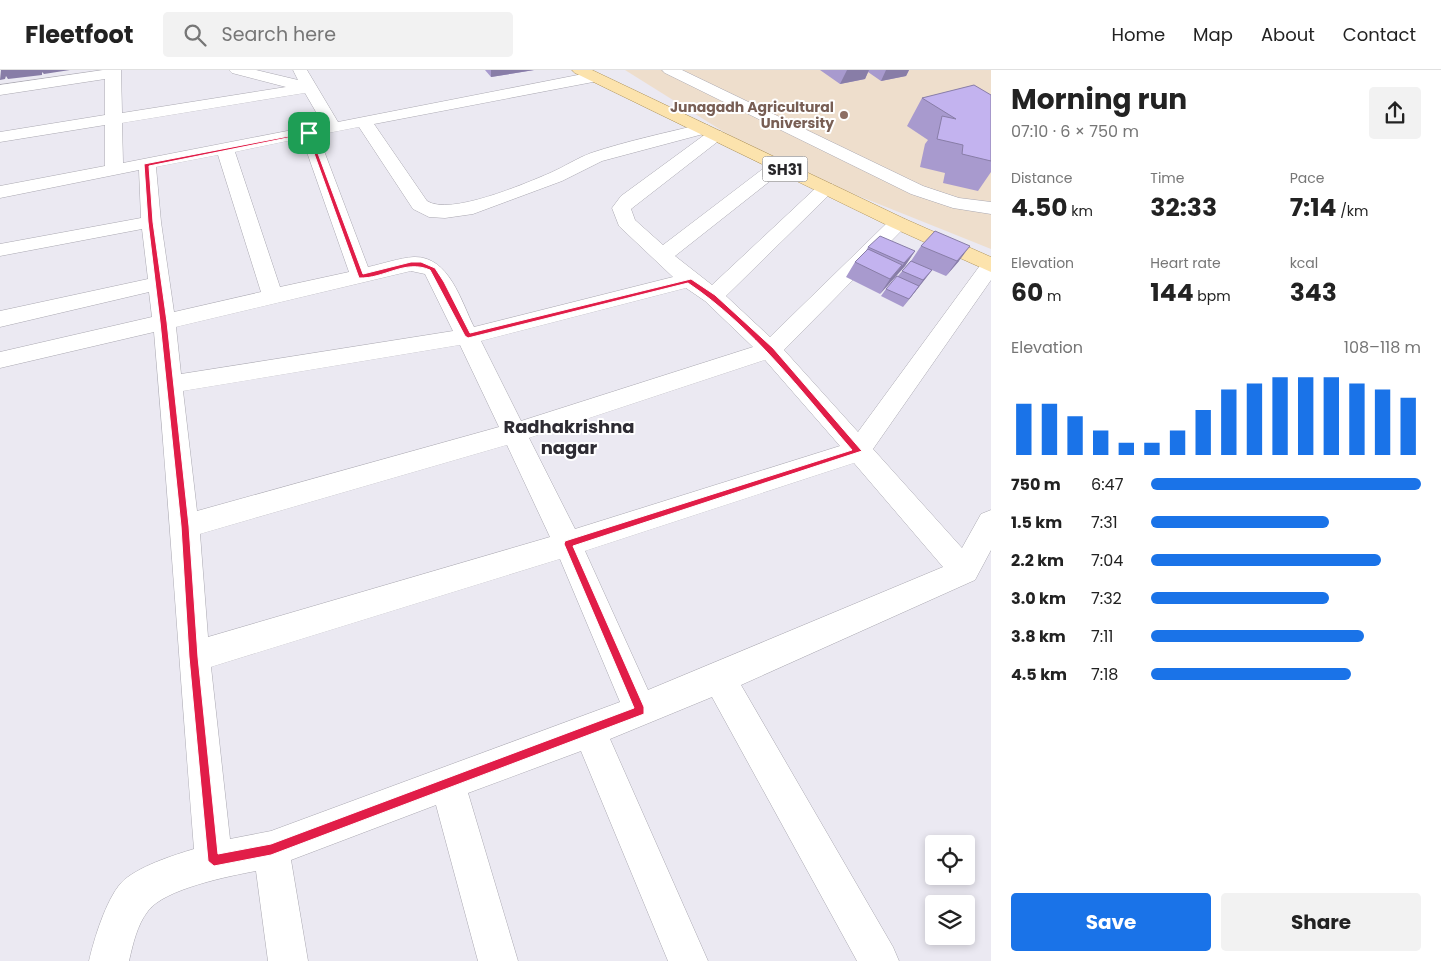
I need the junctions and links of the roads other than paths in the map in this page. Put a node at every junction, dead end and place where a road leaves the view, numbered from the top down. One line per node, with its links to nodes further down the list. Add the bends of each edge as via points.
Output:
1 (238, 70): 6 (street)
2 (300, 70): 6 (street)
3 (670, 70): 20 (street, via 917,190 949,203)
4 (113, 72): 7 (street); 8 (street)
5 (590, 72): 9 (street); 11 (main road, SH31); 24 (main road)
6 (308, 88): 8 (street); 10 (street)
7 (0, 90)
8 (113, 118): 13 (street); 17 (street)
9 (364, 122): 10 (street); 11 (street, via 420,205 445,212 466,210 565,173 596,157)
10 (332, 128): 12 (street)
11 (708, 132): 16 (main road, SH31); 25 (street, via 621,208 626,222)
12 (309, 133): 14 (street); 27 (street)
13 (0, 137)
14 (225, 149): 15 (street); 31 (street)
15 (147, 164): 17 (street); 21 (street)
16 (778, 166): 18 (main road, SH31); 25 (street)
17 (114, 171): 19 (street)
18 (826, 188): 22 (main road, SH31); 30 (street)
19 (0, 192)
20 (991, 208)
21 (150, 222): 23 (street); 29 (street)
22 (898, 223): 26 (main road, SH31); 35 (street)
23 (0, 250)
24 (991, 251)
25 (662, 256): 28 (street)
26 (991, 265): 39 (street)
27 (361, 277): 31 (street); 34 (street, via 411,264 432,269)
28 (689, 280): 30 (street); 34 (street)
29 (158, 284): 32 (street); 33 (street)
30 (713, 296): 35 (street)
31 (273, 297): 33 (street)
32 (0, 319)
33 (164, 322): 36 (street); 37 (street)
34 (468, 336): 37 (street); 38 (street)
35 (770, 350): 38 (street); 39 (street)
36 (0, 360)
37 (171, 384): 41 (street)
38 (514, 433): 41 (street); 42 (street)
39 (858, 451): 42 (street); 43 (street)
40 (991, 522): 43 (street)
41 (185, 526): 44 (street)
42 (568, 544): 44 (street); 46 (street)
43 (965, 571): 45 (street)
44 (194, 657): 50 (street)
45 (719, 678): 46 (street); 55 (street)
46 (640, 710): 47 (street)
47 (589, 731): 48 (street); 54 (street)
48 (447, 782): 49 (street); 53 (street)
49 (271, 849): 50 (street); 52 (street)
50 (214, 861): 51 (street, via 164,877 135,896 115,934)
51 (108, 961)
52 (288, 961)
53 (498, 961)
54 (688, 961)
55 (879, 961)

